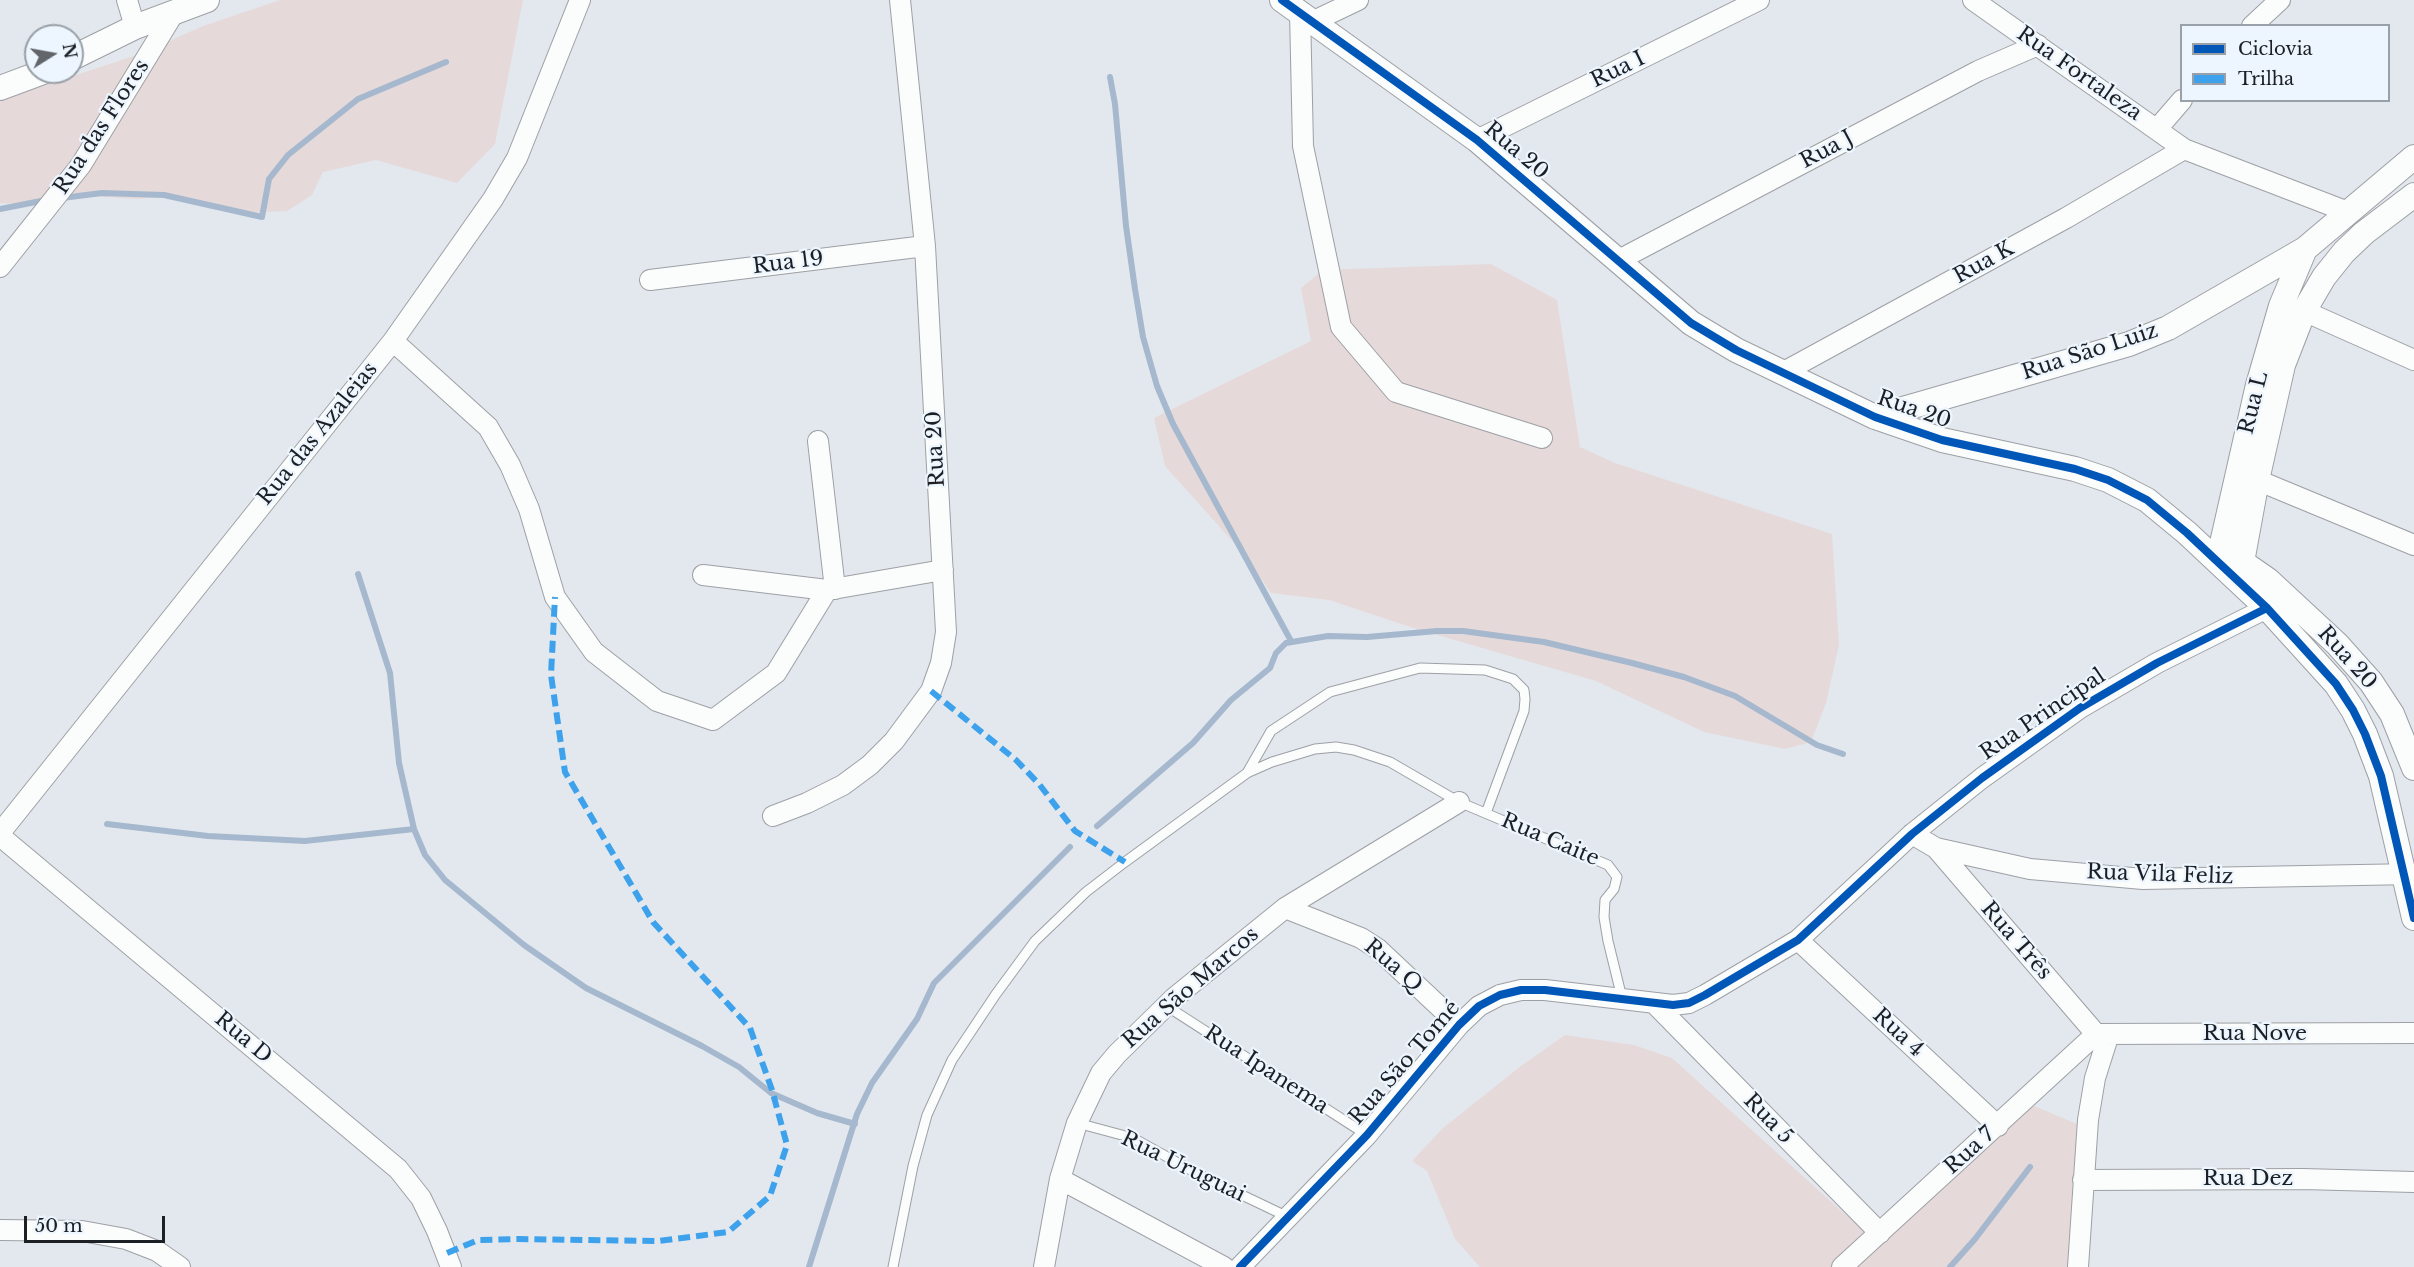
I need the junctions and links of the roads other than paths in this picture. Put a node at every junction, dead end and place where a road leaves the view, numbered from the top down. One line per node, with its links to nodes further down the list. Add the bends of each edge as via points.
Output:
1 (127, 0): 12 (street)
2 (207, 0): 9 (street)
3 (580, 0): 30 (street, Rua das Azaleias, via 518,158 493,200)
4 (900, 0): 24 (street, Rua 20)
5 (1358, 0): 10 (street)
6 (1759, 0): 19 (street, Rua I)
7 (1973, 0): 13 (street, Rua Fortaleza)
8 (2280, 0): 11 (street)
9 (175, 11): 12 (street); 27 (street, Rua das Flores, via 81,165)
10 (1299, 11): 19 (street, Rua 20); 34 (street, via 1302,146 1341,327 1396,393)
11 (2254, 24)
12 (135, 27): 14 (street)
13 (2038, 45): 18 (street, Rua Fortaleza); 26 (street, Rua J, via 1978,71)
14 (84, 52)
15 (24, 79): 16 (street)
16 (0, 88)
17 (2180, 102): 18 (street)
18 (2157, 129): 20 (street, Rua Fortaleza)
19 (1477, 140): 26 (street, Rua 20)
20 (2184, 149): 23 (street); 32 (street, Rua K)
21 (2414, 157): 23 (street, Rua São Luiz)
22 (2414, 195): 29 (street, via 2344,252)
23 (2348, 212): 25 (street, Rua São Luiz)
24 (925, 246): 28 (street, Rua 19); 39 (street, Rua 20)
25 (2305, 249): 33 (street, Rua São Luiz, via 2204,309 2129,344); 38 (street, Rua L, via 2282,306 2258,385)
26 (1617, 261): 32 (street, Rua 20, via 1691,323)
27 (0, 267)
28 (650, 280)
29 (2304, 311): 31 (street); 36 (street, via 2283,365)
30 (393, 340): 41 (street, via 488,427 529,509 555,597 594,652 657,701 713,720 777,673); 49 (street, Rua das Azaleias)
31 (2414, 360)
32 (1782, 373): 33 (street, Rua 20)
33 (1875, 417): 38 (street, Rua 20, via 1942,440 2064,466 2108,480 2147,500)
34 (1542, 438)
35 (818, 441): 41 (street)
36 (2257, 480): 37 (street); 38 (street)
37 (2414, 545)
38 (2232, 567): 42 (street, Rua 20); 43 (street, Rua 20, via 2268,580 2337,644 2371,682 2392,714)
39 (943, 570): 41 (street); 47 (street, Rua 20, via 946,632 931,691 894,741 870,765 843,785)
40 (703, 575): 41 (street)
41 (831, 590)
42 (2267, 608): 48 (street, Rua Principal, via 2157,663 2080,708); 51 (street, Rua 20, via 2336,684 2361,726 2381,776)
43 (2414, 768)
44 (1247, 773): 45 (lane, Rua Caite, via 1315,749 1336,747 1390,762); 46 (lane, via 1271,731 1330,692 1420,668 1485,670 1519,683 1525,699); 72 (lane, via 1086,892 1035,941 996,994 952,1060 927,1115)
45 (1459, 802): 46 (lane, Rua Caite); 52 (street, Rua São Marcos)
46 (1486, 813): 55 (lane, Rua Caite, via 1597,859 1614,871 1616,883 1605,900 1604,917)
47 (773, 816)
48 (1912, 834): 50 (street, Rua Vila Feliz); 54 (street, Rua São Tomé)
49 (0, 835): 71 (street, Rua D, via 399,1169 421,1198)
50 (1936, 848): 51 (street, Rua Vila Feliz, via 2030,869 2143,879); 60 (street, Rua Três)
51 (2409, 875): 53 (street, Rua 20)
52 (1285, 908): 57 (street, Rua São Marcos); 58 (street, Rua Q, via 1361,938 1378,949)
53 (2414, 918)
54 (1798, 940): 56 (street, Rua São Tomé, via 1689,1003); 62 (street, Rua 4)
55 (1622, 998): 56 (street, Rua São Tomé); 58 (street, Rua São Tomé, via 1521,990 1479,1006)
56 (1655, 1004): 69 (street, Rua 5)
57 (1166, 1005): 61 (street, Rua São Marcos, via 1101,1073); 63 (lane, Rua Ipanema)
58 (1459, 1025): 63 (street, Rua São Tomé)
59 (2414, 1033): 60 (street, Rua Nove)
60 (2102, 1034): 62 (street, Rua 7); 65 (street)
61 (1077, 1123): 64 (street, Rua São Marcos); 67 (lane, Rua Uruguai, via 1133,1138)
62 (1998, 1126): 69 (street, Rua 7)
63 (1367, 1135): 67 (street, Rua São Tomé)
64 (1060, 1179): 73 (street, Rua São Marcos); 74 (street)
65 (2083, 1180): 66 (street, Rua Dez); 77 (street)
66 (2414, 1182)
67 (1288, 1217): 75 (street, Rua São Tomé)
68 (0, 1230): 70 (street, via 82,1231 126,1239 157,1251)
69 (1880, 1233): 76 (street, Rua 7)
70 (180, 1267)
71 (451, 1267)
72 (893, 1267)
73 (1044, 1267)
74 (1224, 1267)
75 (1239, 1267)
76 (1842, 1267)
77 (2078, 1267)

